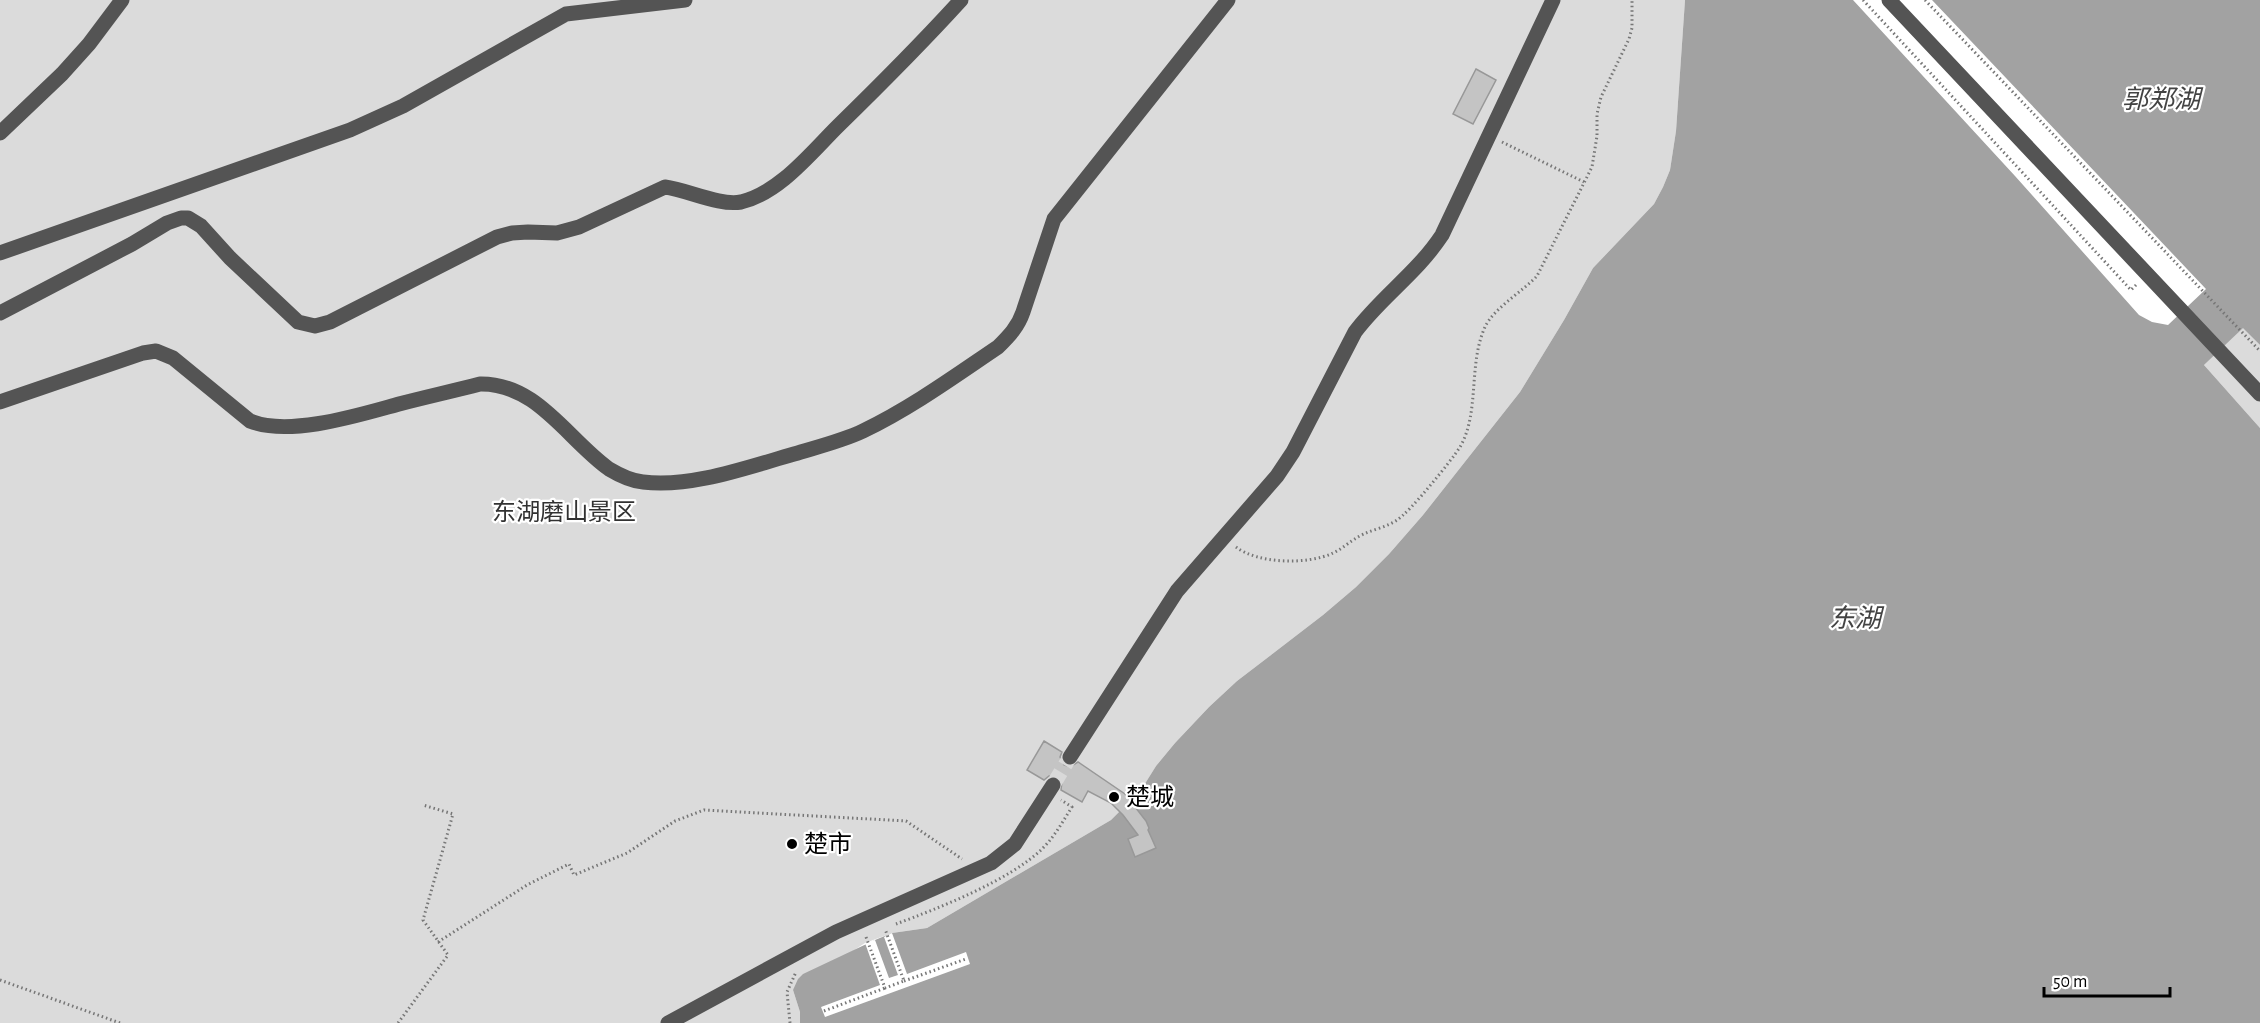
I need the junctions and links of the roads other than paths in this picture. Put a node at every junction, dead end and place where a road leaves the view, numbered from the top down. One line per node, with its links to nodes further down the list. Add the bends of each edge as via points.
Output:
1 (122, 0): 7 (street, via 62,74)
2 (685, 0): 8 (street, via 566,14 431,91 350,130)
3 (961, 0): 9 (street, via 812,152 770,189 754,197 723,202 665,187 579,227 557,233 497,237 315,326 298,322 201,226 181,218)
4 (1228, 0): 11 (street, via 1054,219 1019,324 1010,336 911,405 862,432 722,474 674,482 635,481 610,469 540,406 495,383 353,418 263,427 250,422 173,358 156,351)
5 (1553, 0): 12 (street, via 1442,235 1422,264 1354,332 1277,476 1177,591)
6 (1889, 0): 10 (street)
7 (0, 133)
8 (0, 253)
9 (0, 313)
10 (2260, 394)
11 (0, 402)
12 (1070, 757)
13 (1053, 785): 14 (street, via 1015,844 978,870 836,932)
14 (668, 1023)

